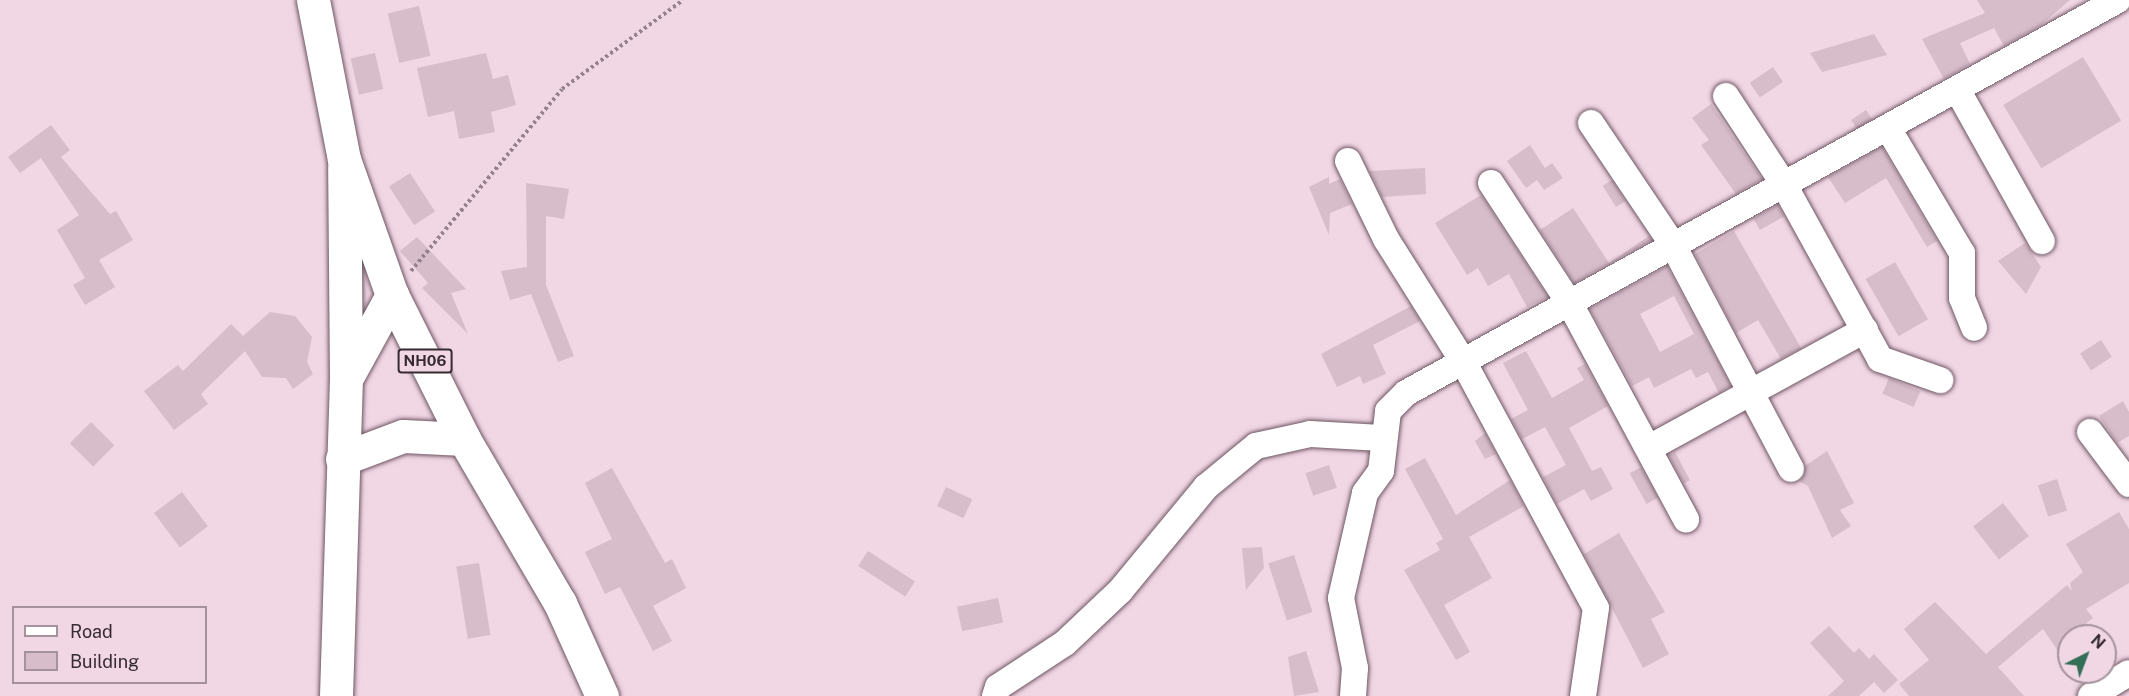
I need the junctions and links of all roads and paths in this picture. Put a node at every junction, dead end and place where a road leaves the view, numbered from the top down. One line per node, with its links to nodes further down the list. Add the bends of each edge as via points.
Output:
1 (313, 0): 8 (main road, NH06)
2 (683, 0): 14 (path, via 562,89)
3 (2118, 0): 4 (street)
4 (1958, 91): 7 (street); 12 (street)
5 (1726, 96): 11 (street)
6 (1591, 123): 13 (street)
7 (1888, 128): 11 (street); 16 (street, via 1962,253 1962,298)
8 (344, 159): 14 (main road, NH06); 19 (main road)
9 (1348, 161): 18 (street, via 1386,239)
10 (1491, 183): 15 (street)
11 (1783, 183): 13 (street); 17 (street)
12 (2042, 241)
13 (1673, 245): 15 (street); 21 (street)
14 (392, 295): 19 (main road); 24 (main road, NH06)
15 (1569, 302): 18 (street); 25 (street)
16 (1974, 328)
17 (1865, 330): 20 (street, via 1880,359); 21 (street)
18 (1464, 363): 23 (street, via 1406,393 1388,411); 35 (street, via 1596,608)
19 (346, 379): 26 (main road)
20 (1940, 380)
21 (1752, 392): 25 (street); 27 (street)
22 (2090, 432): 28 (street)
23 (1382, 438): 33 (street, via 1310,434 1256,446 1206,487 1120,591 1065,643 998,687); 34 (street, via 1381,471 1365,493 1341,598 1355,668)
24 (464, 440): 26 (main road, via 403,436); 32 (main road, NH06, via 560,603)
25 (1651, 447): 29 (street)
26 (342, 459): 31 (main road)
27 (1791, 469)
28 (2129, 484)
29 (1686, 519)
30 (2129, 673): 36 (street)
31 (336, 696)
32 (602, 696)
33 (994, 696)
34 (1353, 696)
35 (1583, 696)
36 (2091, 696)

